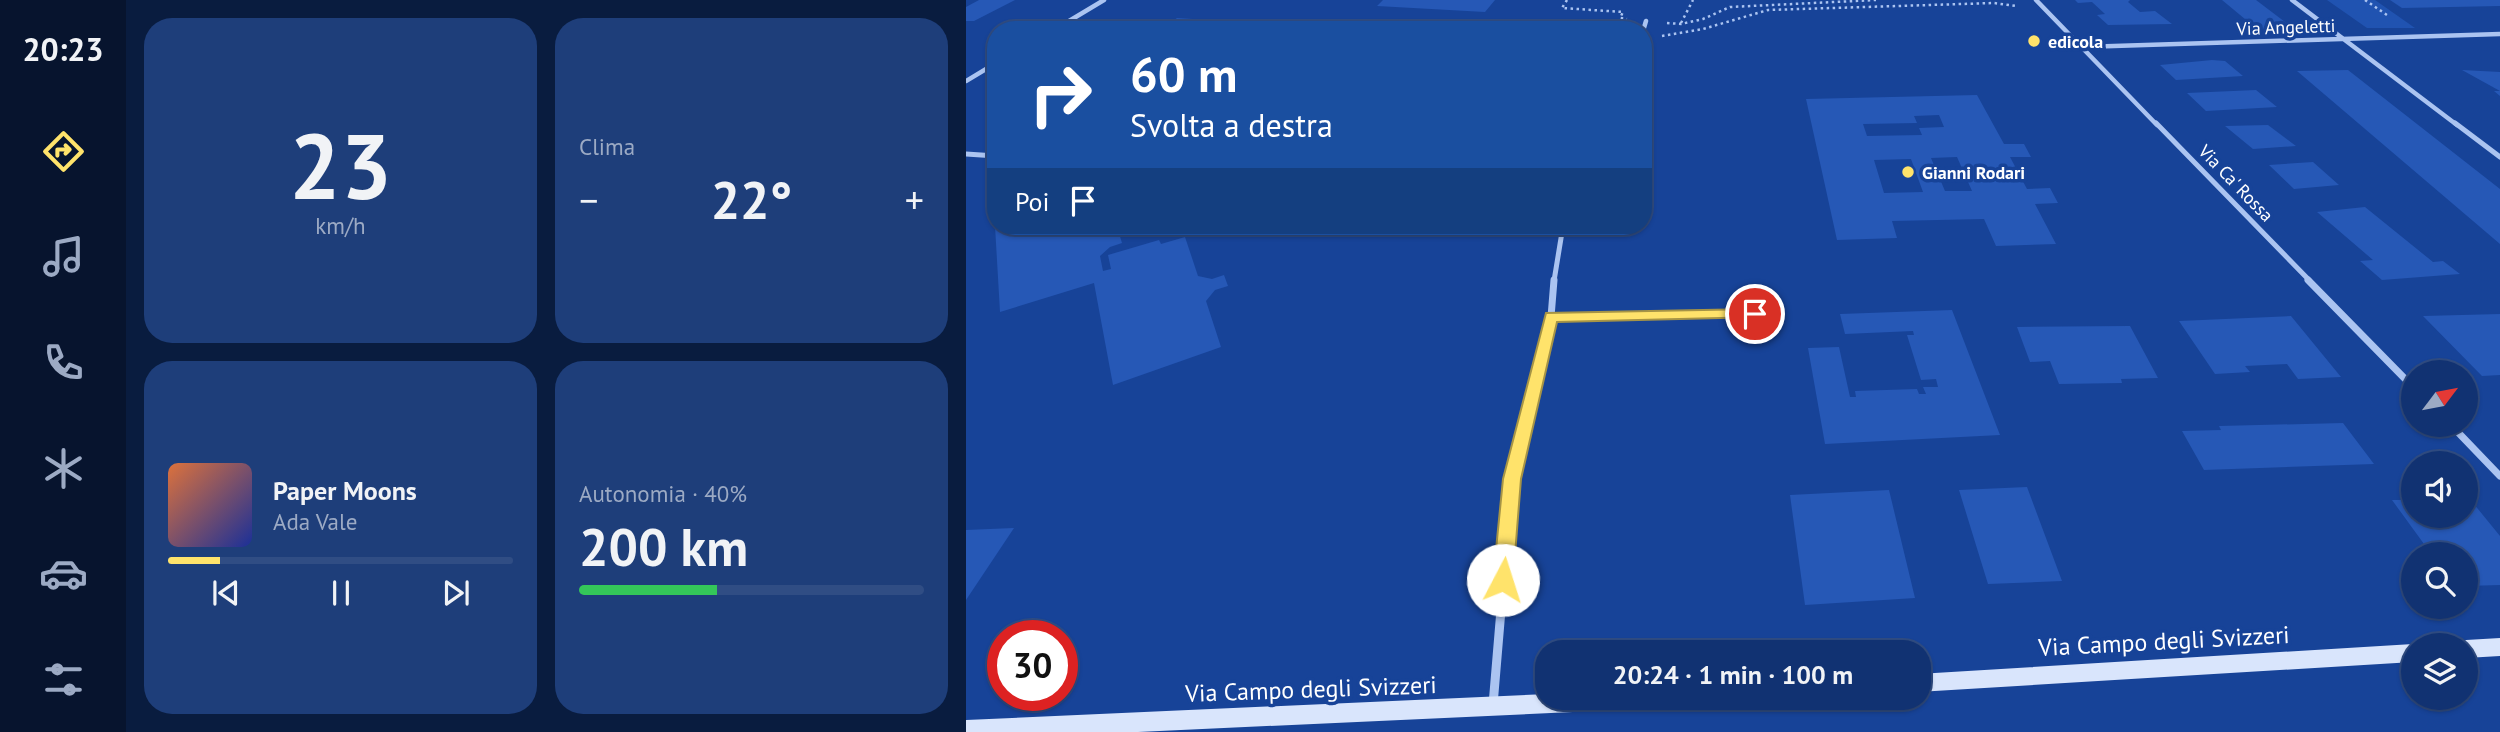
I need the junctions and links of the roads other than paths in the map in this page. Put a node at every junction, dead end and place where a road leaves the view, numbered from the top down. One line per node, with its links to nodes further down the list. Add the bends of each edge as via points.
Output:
1 (1104, 0): 4 (street)
2 (2292, 0): 6 (street)
3 (2039, 3): 7 (street, Via Ca' Rossa)
4 (1069, 21)
5 (2500, 34): 6 (street, Via Angeletti)
6 (2344, 39): 7 (street, Via Angeletti); 12 (street)
7 (2082, 47): 16 (street, Via Ca' Rossa)
8 (987, 68): 9 (street)
9 (966, 81)
10 (966, 153): 11 (street)
11 (987, 155)
12 (2500, 157)
13 (1561, 235): 15 (street)
14 (1755, 314): 15 (street)
15 (1551, 317): 24 (street, via 1512,479)
16 (2401, 375)
17 (2463, 438): 18 (street)
18 (2500, 476)
19 (2500, 647): 20 (main road)
20 (2478, 648)
21 (2401, 654): 22 (main road, Via Campo degli Svizzeri)
22 (1931, 682)
23 (1535, 705): 24 (main road, Via Campo degli Svizzeri)
24 (1493, 708): 25 (main road, Via Campo degli Svizzeri)
25 (966, 730)

